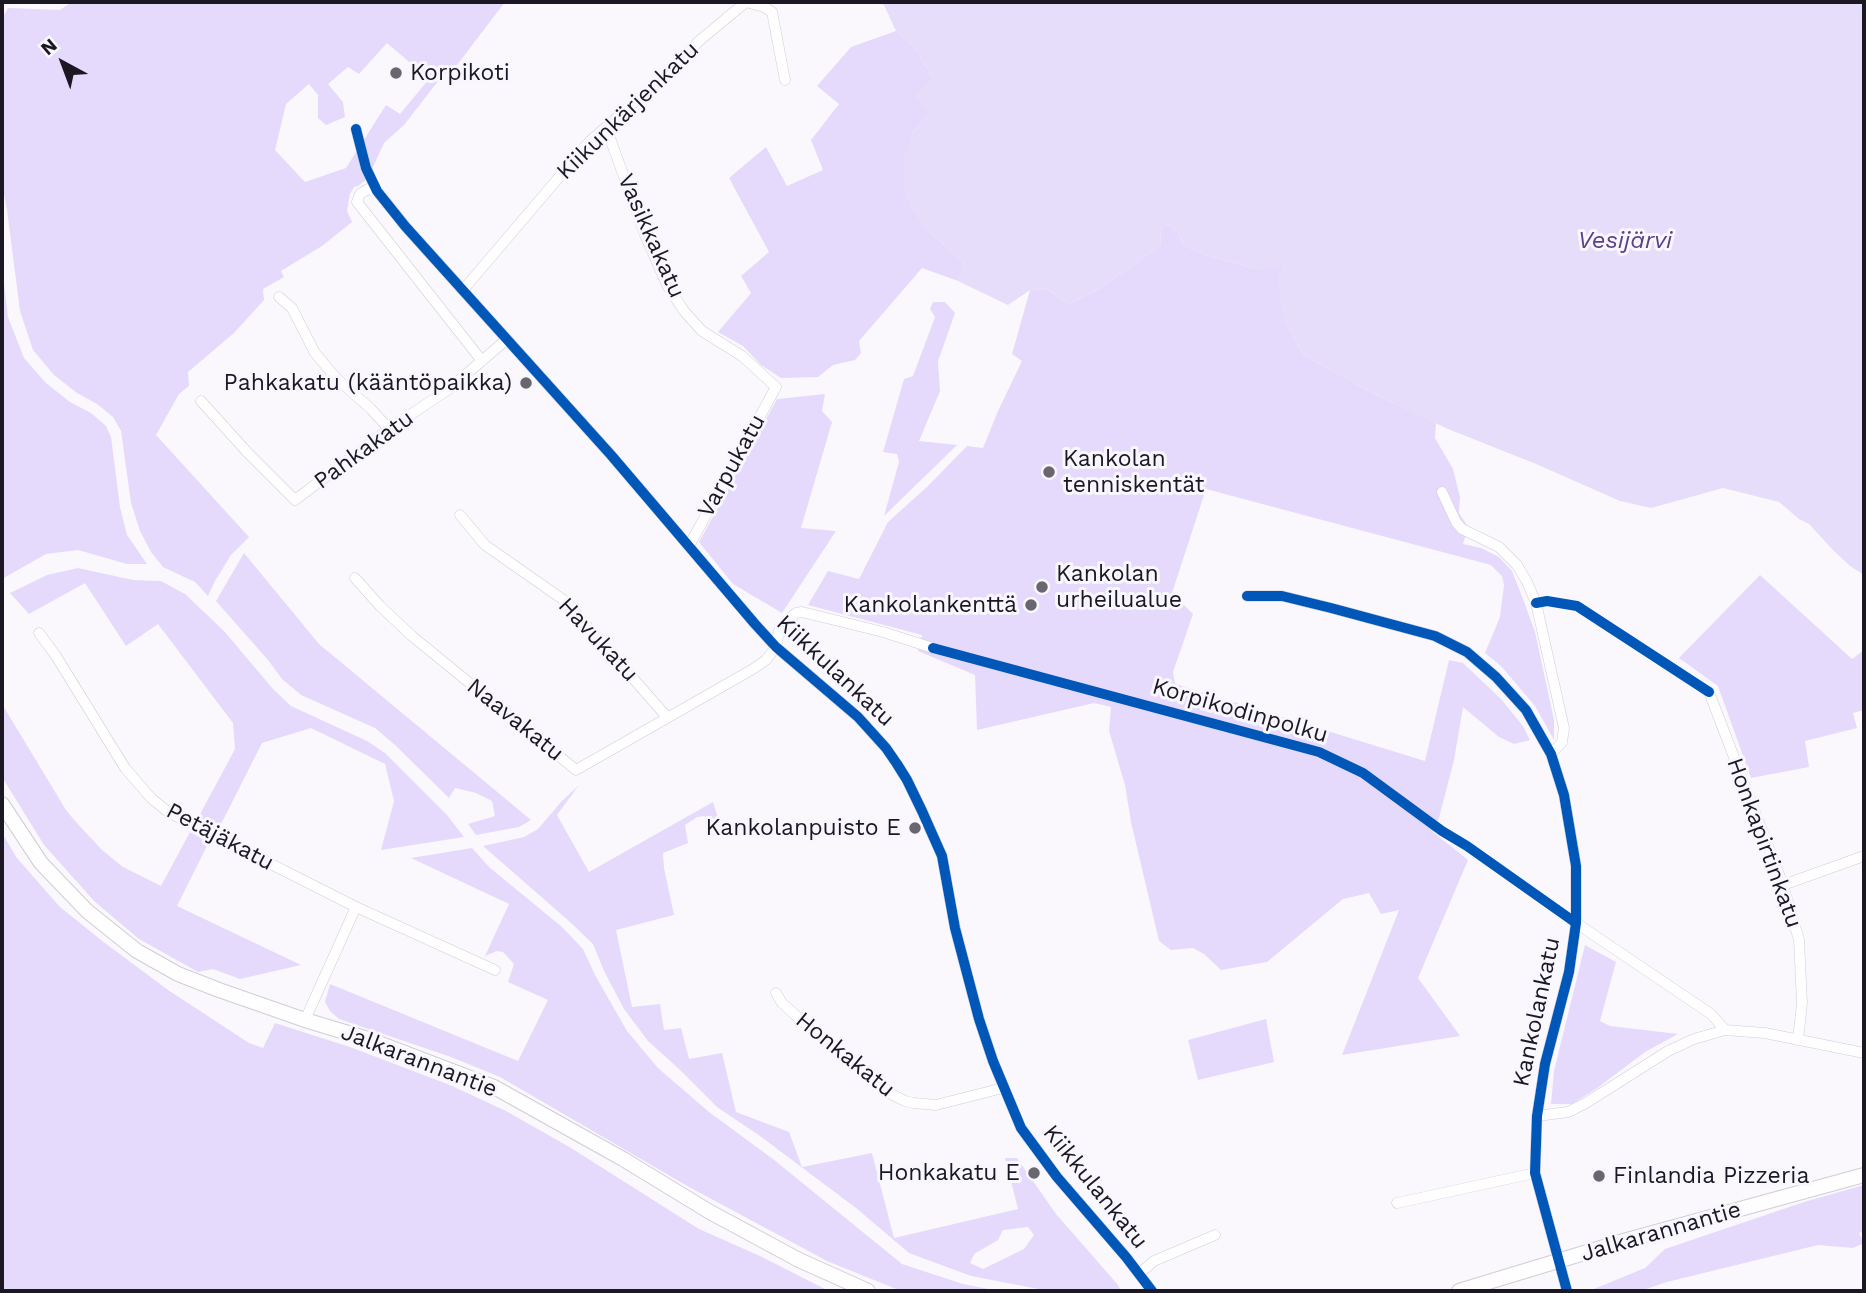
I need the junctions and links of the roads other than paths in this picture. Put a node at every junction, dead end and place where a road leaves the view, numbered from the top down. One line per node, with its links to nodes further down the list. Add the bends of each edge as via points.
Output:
1 (746, 2): 2 (street, Kiikunkärjenkatu); 4 (street, Kiikunkärjenkatu)
2 (771, 7): 3 (street, Kiikunkärjenkatu)
3 (785, 80)
4 (606, 127): 7 (street, Kiikunkärjenkatu); 11 (street, Vasikkakatu, via 667,285 702,331 742,356)
5 (356, 129): 6 (street, Kiikkulankatu)
6 (377, 191): 7 (street, Kiikkulankatu); 10 (street, via 360,194 357,202)
7 (463, 290): 9 (street, Kiikkulankatu)
8 (279, 297): 13 (street, via 292,308 314,353)
9 (506, 340): 10 (street, Pahkakatu); 16 (street, Kiikkulankatu)
10 (482, 361): 13 (street, Pahkakatu)
11 (776, 387): 16 (street, Varpukatu)
12 (201, 401): 13 (street, Pahkakatu, via 295,500)
13 (389, 429)
14 (1442, 492): 24 (street, via 1462,529 1499,547 1517,565 1536,603 1564,728 1562,742)
15 (460, 515): 23 (street, Havukatu, via 485,545 565,601)
16 (689, 545): 20 (street, Kiikkulankatu)
17 (355, 578): 23 (street, Naavakatu, via 412,636 576,769)
18 (1247, 596): 24 (street, Kankolankatu, via 1282,596 1331,608 1434,636 1467,652 1526,710)
19 (39, 633): 28 (street, Petäjäkatu, via 125,768 151,799 168,812)
20 (776, 647): 21 (street, via 785,622 802,612); 23 (street, Naavakatu, via 752,669); 36 (street, Kiikkulankatu, via 858,717 907,780 942,856 975,1006)
21 (933, 648)
22 (1709, 692): 27 (street, Honkapirtinkatu)
23 (667, 717)
24 (1551, 754): 29 (street, Kankolankatu, via 1564,795 1576,866)
25 (2, 804): 32 (main road, Jalkarannantie, via 41,863 87,911 137,951 178,974)
26 (1864, 856): 27 (street)
27 (1783, 885): 34 (street, Honkapirtinkatu, via 1799,940 1802,1003)
28 (356, 907): 30 (street, Petäjäkatu); 32 (street)
29 (1576, 923): 33 (street, via 1711,1014); 37 (street, Kankolankatu)
30 (495, 970)
31 (776, 993): 36 (street, Honkakatu, via 810,1028 887,1092 905,1101 936,1104)
32 (306, 1020): 44 (main road, Jalkarannantie, via 494,1087 710,1212)
33 (1725, 1030): 34 (street); 37 (street, via 1668,1051 1569,1112)
34 (1798, 1040): 35 (street)
35 (1864, 1053)
36 (1003, 1088): 43 (street, Kiikkulankatu, via 1036,1149)
37 (1537, 1116): 38 (street, Kankolankatu)
38 (1535, 1173): 40 (street); 42 (street, Kankolankatu)
39 (1864, 1175): 42 (main road, Jalkarannantie)
40 (1397, 1203)
41 (1215, 1235): 43 (street, via 1154,1261)
42 (1558, 1262): 46 (main road, Jalkarannantie); 47 (street, Kankolankatu)
43 (1139, 1274): 45 (street, Kiikkulankatu)
44 (868, 1291)
45 (1152, 1291)
46 (1459, 1291)
47 (1567, 1291)

